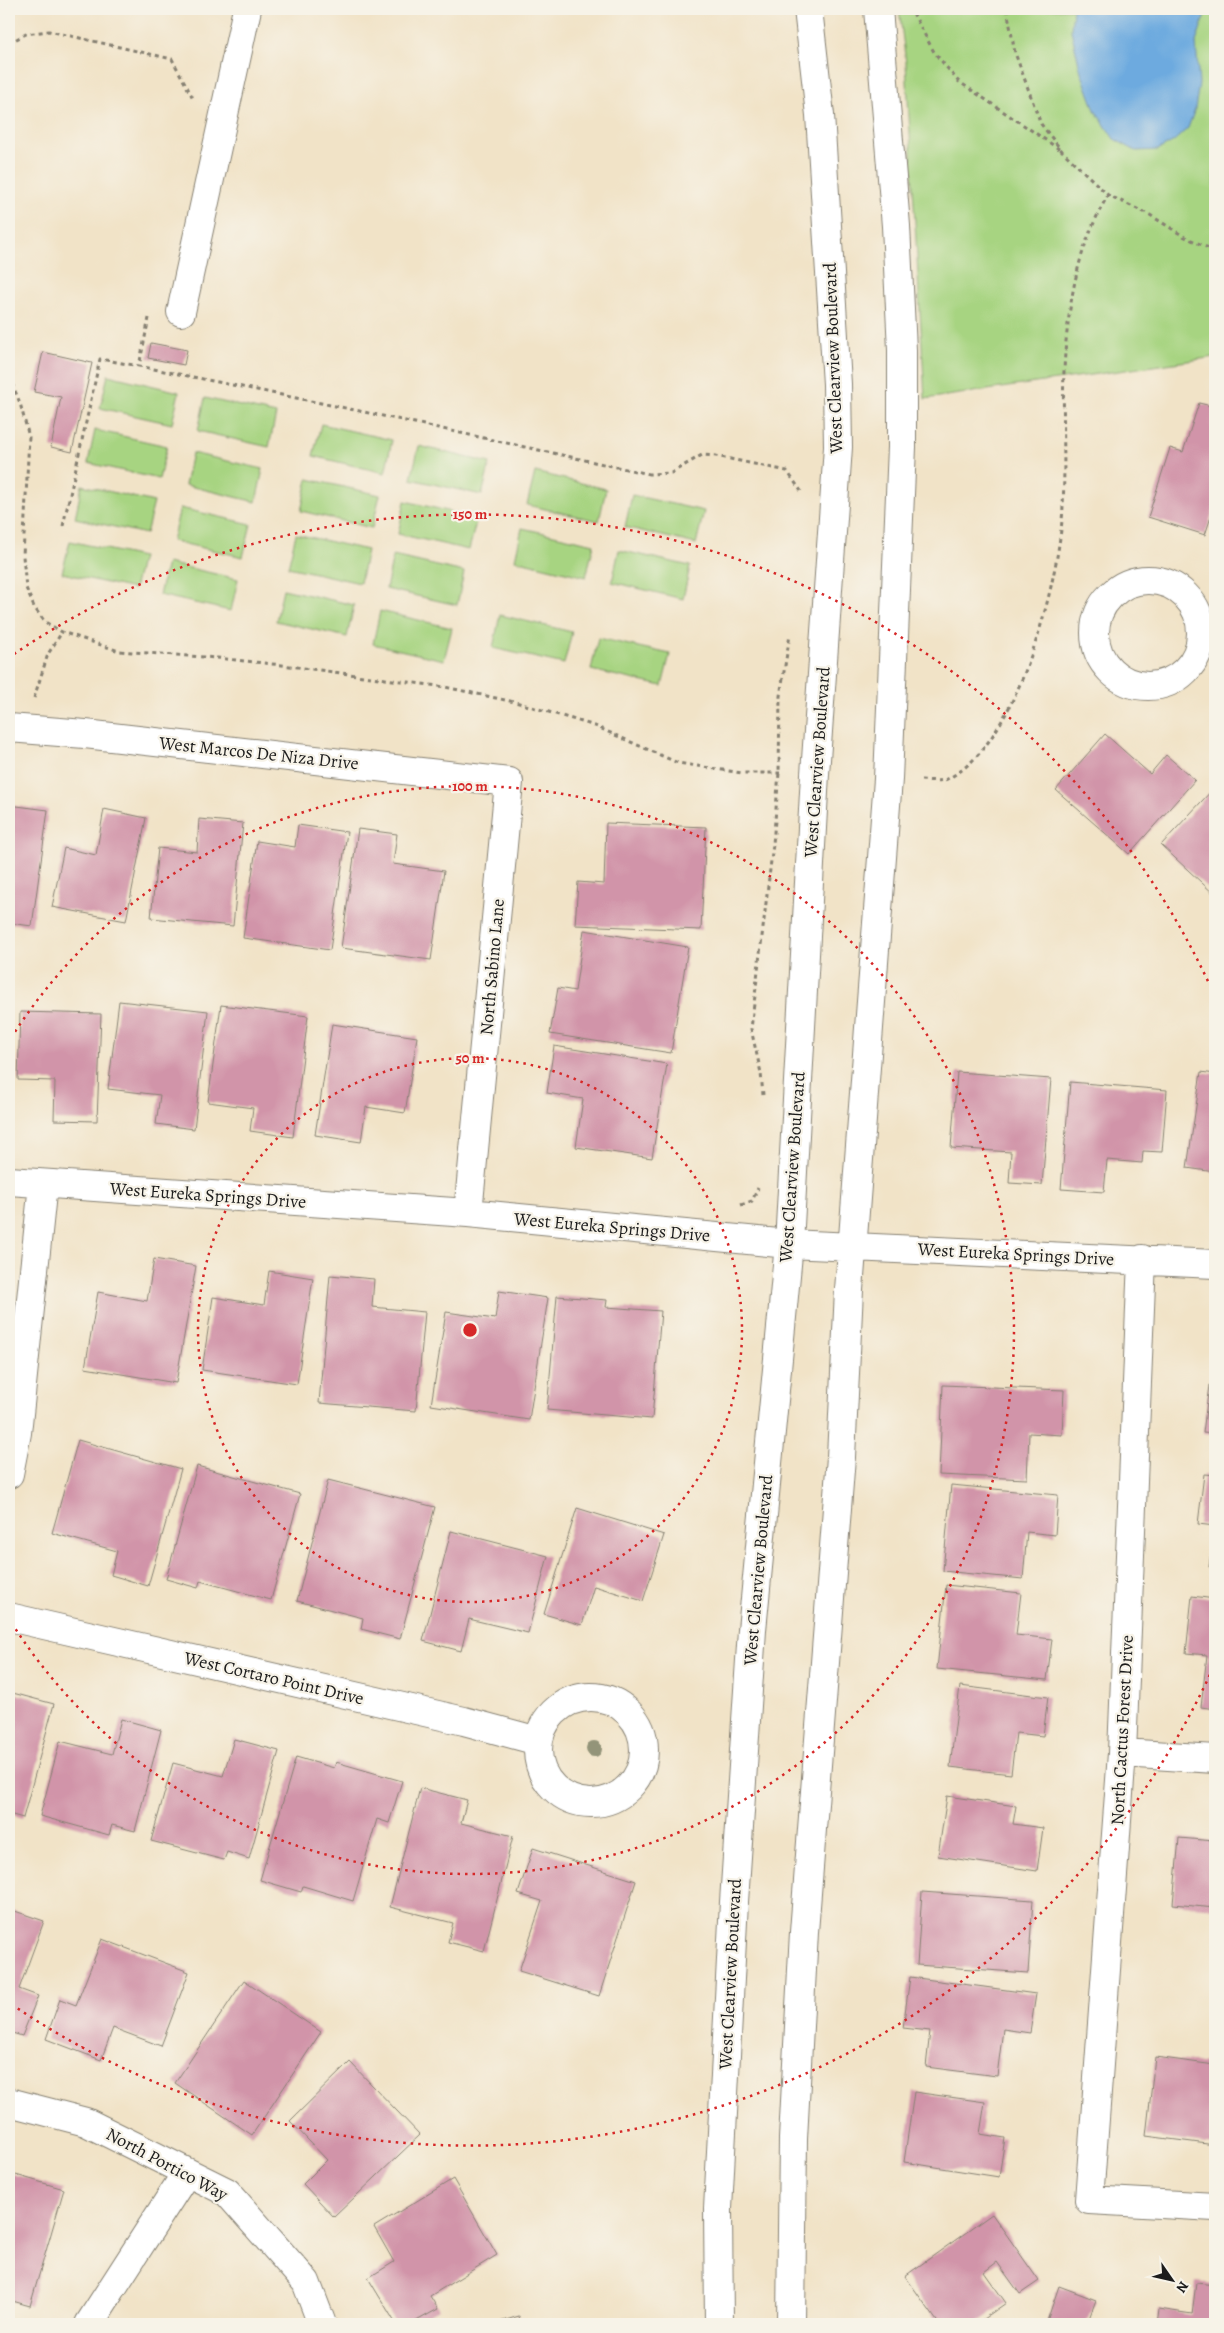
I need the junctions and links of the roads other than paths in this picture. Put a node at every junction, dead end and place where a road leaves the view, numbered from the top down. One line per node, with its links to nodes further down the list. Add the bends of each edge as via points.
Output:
1 (247, 9): 4 (street)
2 (808, 9): 10 (street, West Clearview Boulevard, via 820,115 838,446 815,774)
3 (878, 9): 11 (street, via 896,226 902,350 902,447 888,778)
4 (181, 312)
5 (19, 729): 6 (street, West Marcos De Niza Drive)
6 (509, 782): 9 (street, North Sabino Lane)
7 (9, 1181): 8 (street, West Eureka Springs Drive)
8 (43, 1184): 9 (street, West Eureka Springs Drive); 14 (street, via 17,1433)
9 (468, 1213): 10 (street, West Eureka Springs Drive)
10 (789, 1244): 11 (street, West Eureka Springs Drive); 24 (street, West Clearview Boulevard, via 752,1630 721,2121)
11 (853, 1246): 12 (street, West Eureka Springs Drive); 25 (street, via 841,1457 802,1971 793,2139)
12 (1142, 1260): 13 (street, West Eureka Springs Drive); 17 (street, North Cactus Forest Drive)
13 (1215, 1264)
14 (9, 1474)
15 (9, 1617): 16 (street, West Cortaro Point Drive)
16 (538, 1741)
17 (1122, 1753): 18 (street); 21 (street, North Cactus Forest Drive, via 1089,2200)
18 (1215, 1759)
19 (9, 2102): 20 (street, North Portico Way, via 86,2122)
20 (186, 2172): 22 (street); 23 (street, North Portico Way, via 227,2192 306,2282)
21 (1215, 2207)
22 (89, 2324)
23 (322, 2324)
24 (719, 2324)
25 (792, 2324)

